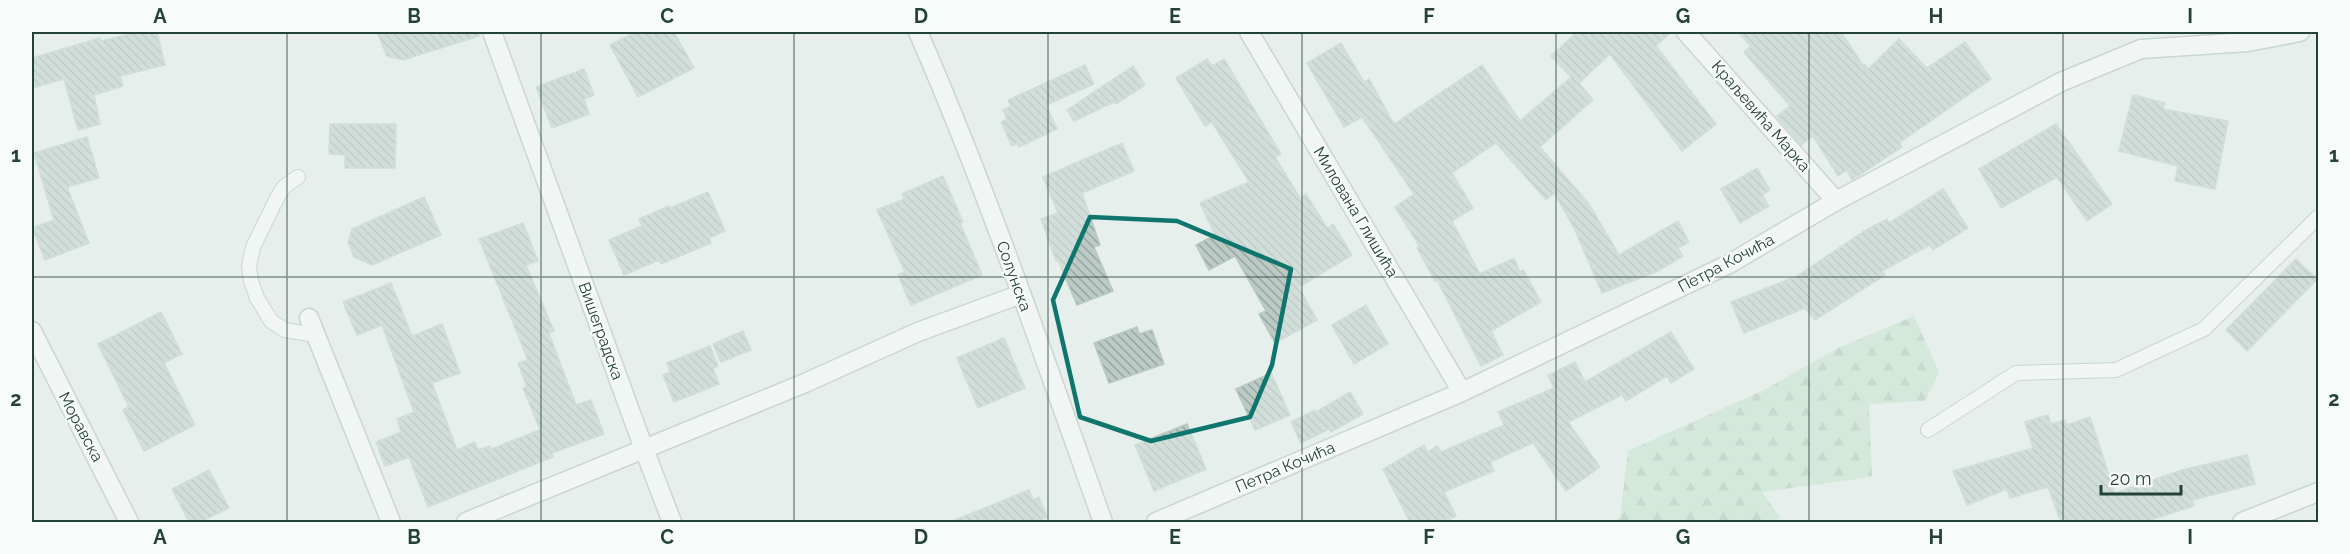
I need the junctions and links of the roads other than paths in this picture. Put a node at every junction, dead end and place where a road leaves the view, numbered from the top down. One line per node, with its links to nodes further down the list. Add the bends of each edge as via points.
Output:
1 (492, 32): 15 (street, Вишеградска)
2 (918, 32): 10 (street, Солунска, via 952,108)
3 (1249, 32): 13 (street, Милована Глишића)
4 (1686, 32): 8 (street, Краљевића Марка)
5 (2300, 32): 6 (street, Петра Кочића)
6 (2244, 37): 8 (street, Петра Кочића, via 2140,49 2061,82)
7 (298, 177): 11 (lane, via 278,196 253,247 249,266 257,298 271,321 285,330)
8 (1836, 201): 13 (street, Петра Кочића, via 1729,264)
9 (2319, 217): 14 (lane, via 2204,329 2116,370 2016,374)
10 (1022, 294): 15 (street, via 918,332); 21 (street, Солунска)
11 (312, 326): 18 (street)
12 (32, 332): 17 (street, Моравска)
13 (1462, 392): 22 (street, Петра Кочића)
14 (1928, 430)
15 (644, 449): 19 (street); 20 (street, Вишеградска)
16 (2319, 492): 23 (street)
17 (129, 522)
18 (391, 522)
19 (466, 522)
20 (672, 522)
21 (1103, 522)
22 (1156, 522)
23 (2242, 522)

